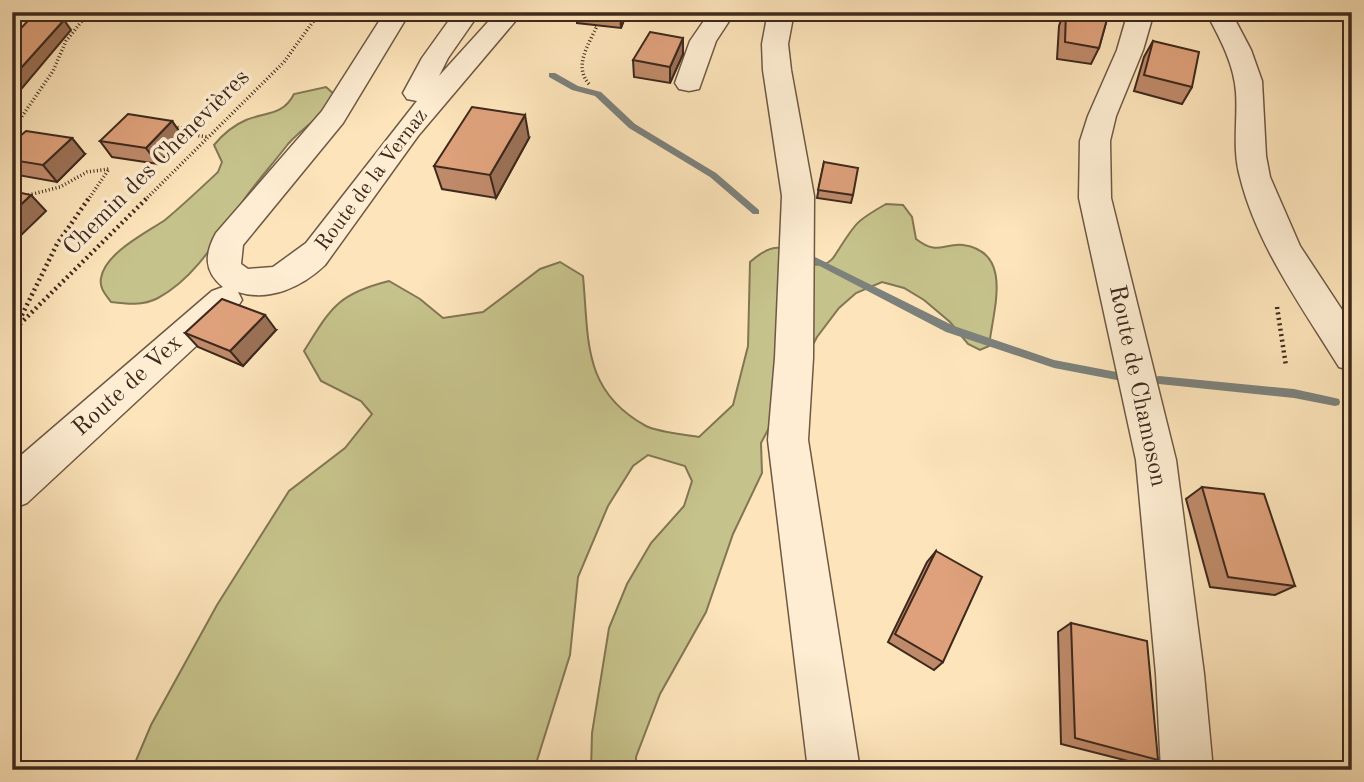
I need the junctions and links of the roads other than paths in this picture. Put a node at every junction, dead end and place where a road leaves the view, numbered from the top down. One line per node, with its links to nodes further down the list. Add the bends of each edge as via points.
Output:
1 (398, 12): 10 (street, via 333,117 229,241 224,268)
2 (468, 12): 9 (street, via 417,93)
3 (511, 12): 9 (street, Route de la Vernaz)
4 (723, 12): 8 (street, via 703,41)
5 (781, 12): 13 (street, via 775,44 777,70 798,196 788,440)
6 (1141, 12): 14 (street, Route de Chamoson, via 1102,116 1093,176 1156,460)
7 (1218, 12): 11 (street, via 1245,69 1254,174 1266,212)
8 (689, 83)
9 (424, 109): 10 (street, Route de la Vernaz, via 305,264 276,280)
10 (243, 281): 12 (street, Route de Vex)
11 (1352, 356)
12 (12, 491)
13 (834, 770)
14 (1188, 770)

